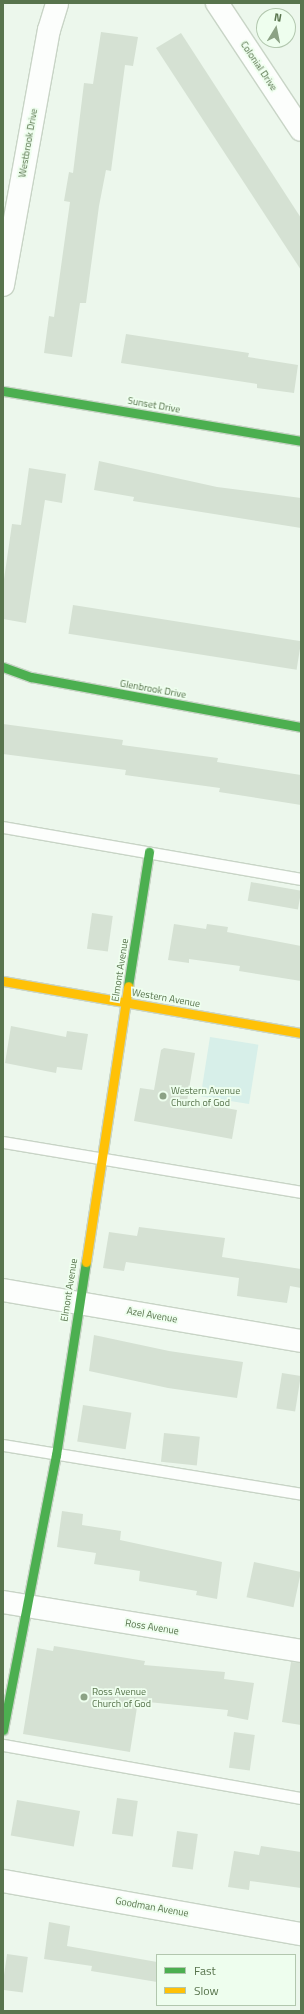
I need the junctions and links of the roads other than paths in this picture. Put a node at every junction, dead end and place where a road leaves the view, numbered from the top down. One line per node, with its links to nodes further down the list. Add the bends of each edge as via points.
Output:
1 (57, 3): 4 (street, Westbrook Drive, via 49,30)
2 (217, 3): 3 (street, Colonial Drive)
3 (301, 130)
4 (3, 285)
5 (3, 391): 6 (street, Sunset Drive)
6 (301, 441)
7 (3, 667): 8 (street, Glenbrook Drive, via 31,677)
8 (301, 727)
9 (3, 827): 10 (lane)
10 (149, 852): 11 (lane); 13 (street, Elmont Avenue)
11 (301, 879)
12 (3, 981): 13 (street, Western Avenue)
13 (126, 1002): 14 (street, Western Avenue); 16 (street, Elmont Avenue)
14 (301, 1033)
15 (3, 1142): 16 (lane)
16 (101, 1159): 17 (lane); 19 (street, Elmont Avenue)
17 (301, 1192)
18 (3, 1290): 19 (street, Azel Avenue)
19 (78, 1302): 20 (street, Azel Avenue); 22 (street, Elmont Avenue)
20 (301, 1340)
21 (3, 1445): 22 (lane)
22 (56, 1455): 23 (lane); 25 (street, Elmont Avenue)
23 (301, 1494)
24 (3, 1602): 25 (street, Ross Avenue)
25 (28, 1607): 26 (street, Ross Avenue); 27 (street, Elmont Avenue)
26 (301, 1651)
27 (3, 1730)
28 (3, 1745): 29 (lane)
29 (301, 1798)
30 (3, 1881): 31 (street, Goodman Avenue)
31 (301, 1934)

